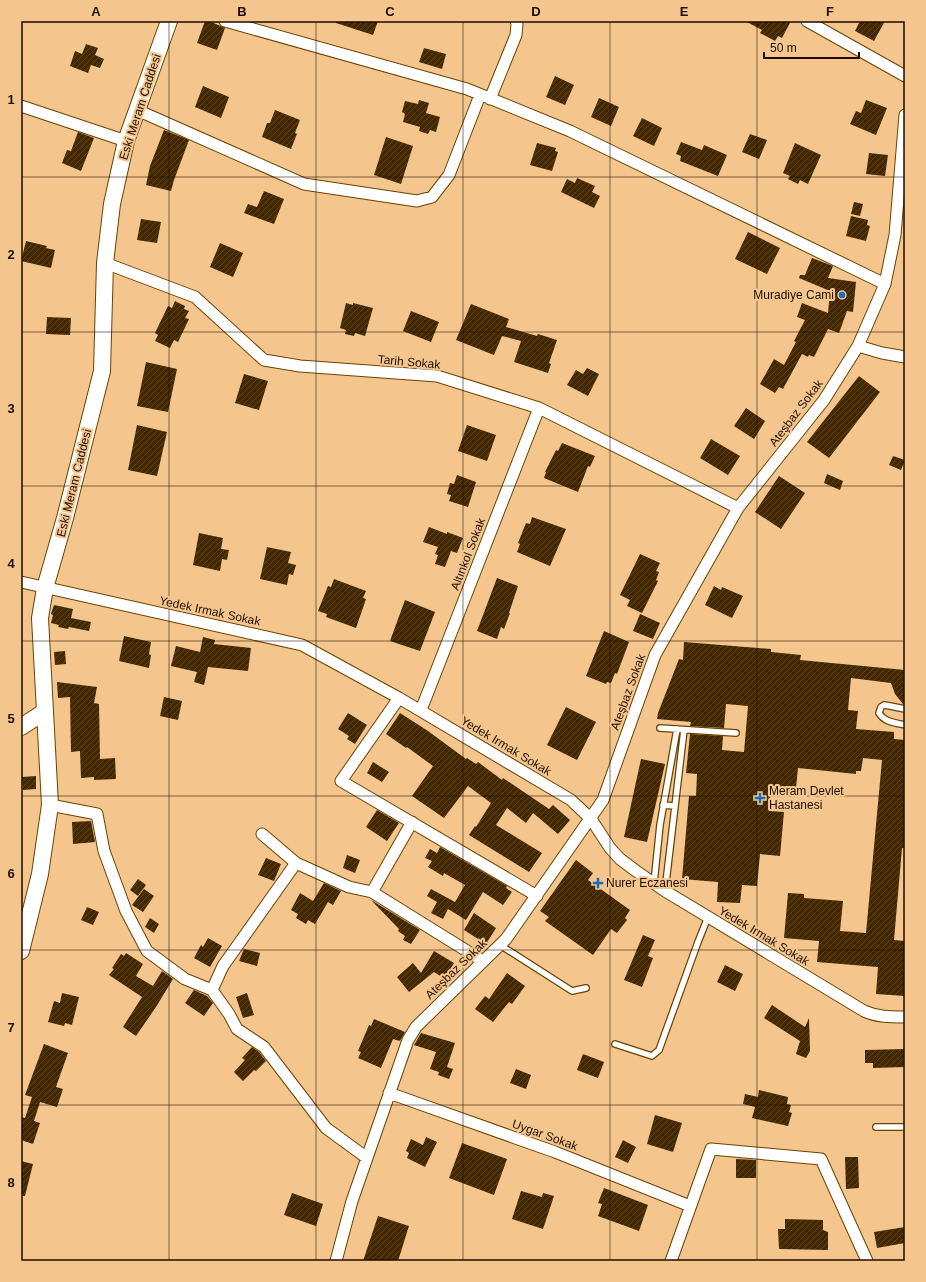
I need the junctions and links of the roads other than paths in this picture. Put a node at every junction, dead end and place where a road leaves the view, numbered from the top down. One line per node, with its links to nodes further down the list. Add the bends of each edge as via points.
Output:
1 (169, 21): 8 (street, Eski Meram Caddesi)
2 (224, 21): 6 (street, via 459,87)
3 (516, 21): 6 (street, via 516,35)
4 (807, 21): 5 (street)
5 (905, 76)
6 (485, 97): 8 (street, via 449,175 432,197 418,201 304,184); 12 (street, via 570,131)
7 (21, 106): 10 (street)
8 (137, 110): 10 (street, Eski Meram Caddesi)
9 (905, 115): 12 (street, Ateşbaz Sokak, via 895,235)
10 (126, 141): 11 (street, Eski Meram Caddesi, via 112,204)
11 (105, 263): 15 (street, Tarih Sokak, via 195,297 264,360 300,366 438,376); 18 (street, Eski Meram Caddesi, via 102,371 66,518)
12 (885, 284): 13 (street, Ateşbaz Sokak)
13 (858, 346): 14 (street); 16 (street, Ateşbaz Sokak, via 824,400)
14 (905, 357)
15 (539, 408): 16 (street, Tarih Sokak); 21 (street, Altınkol Sokak)
16 (738, 508): 32 (street, Ateşbaz Sokak, via 655,655 603,800)
17 (21, 582): 18 (street, Yedek Irmak Sokak)
18 (45, 588): 19 (street, Yedek Irmak Sokak, via 302,645); 22 (street, Eski Meram Caddesi, via 40,618)
19 (399, 698): 21 (street, Yedek Irmak Sokak); 33 (street, via 341,781)
20 (905, 709): 23 (lane, via 884,705 880,707 879,713 881,718)
21 (421, 710): 32 (street, Yedek Irmak Sokak, via 571,800)
22 (44, 712): 24 (street); 29 (street, Eski Meram Caddesi)
23 (905, 725)
24 (21, 728)
25 (660, 728): 26 (lane)
26 (677, 729): 27 (lane); 30 (lane)
27 (684, 730): 28 (lane); 31 (lane)
28 (736, 733)
29 (50, 805): 42 (street, Eski Meram Caddesi, via 40,874); 45 (street, via 97,814 106,858 126,911 147,951 185,979)
30 (663, 805): 31 (lane); 36 (lane)
31 (676, 806): 37 (lane)
32 (591, 819): 36 (street, Yedek Irmak Sokak, via 620,859); 39 (street, Ateşbaz Sokak)
33 (412, 822): 38 (street); 39 (street)
34 (262, 834): 35 (street)
35 (296, 863): 38 (street, via 349,886); 45 (street, via 223,966)
36 (654, 884): 37 (street, Yedek Irmak Sokak)
37 (665, 891): 40 (street, Yedek Irmak Sokak)
38 (372, 892): 43 (street)
39 (537, 896): 41 (street, Ateşbaz Sokak)
40 (708, 917): 46 (street, Yedek Irmak Sokak, via 864,1011 877,1015); 47 (lane, via 659,1050 652,1056)
41 (500, 945): 43 (street, Ateşbaz Sokak); 44 (lane, via 572,991)
42 (21, 951)
43 (483, 961): 48 (street, Ateşbaz Sokak, via 416,1027 408,1040)
44 (586, 988)
45 (212, 990): 51 (street, via 237,1029 264,1047 326,1128)
46 (905, 1017)
47 (614, 1044)
48 (389, 1092): 51 (street, Ateşbaz Sokak); 52 (street, Uygar Sokak, via 555,1152)
49 (876, 1127): 50 (lane)
50 (905, 1127)
51 (367, 1158): 53 (street, Ateşbaz Sokak)
52 (690, 1206): 54 (street); 55 (street, via 711,1149 821,1159)
53 (336, 1261)
54 (671, 1261)
55 (867, 1261)

